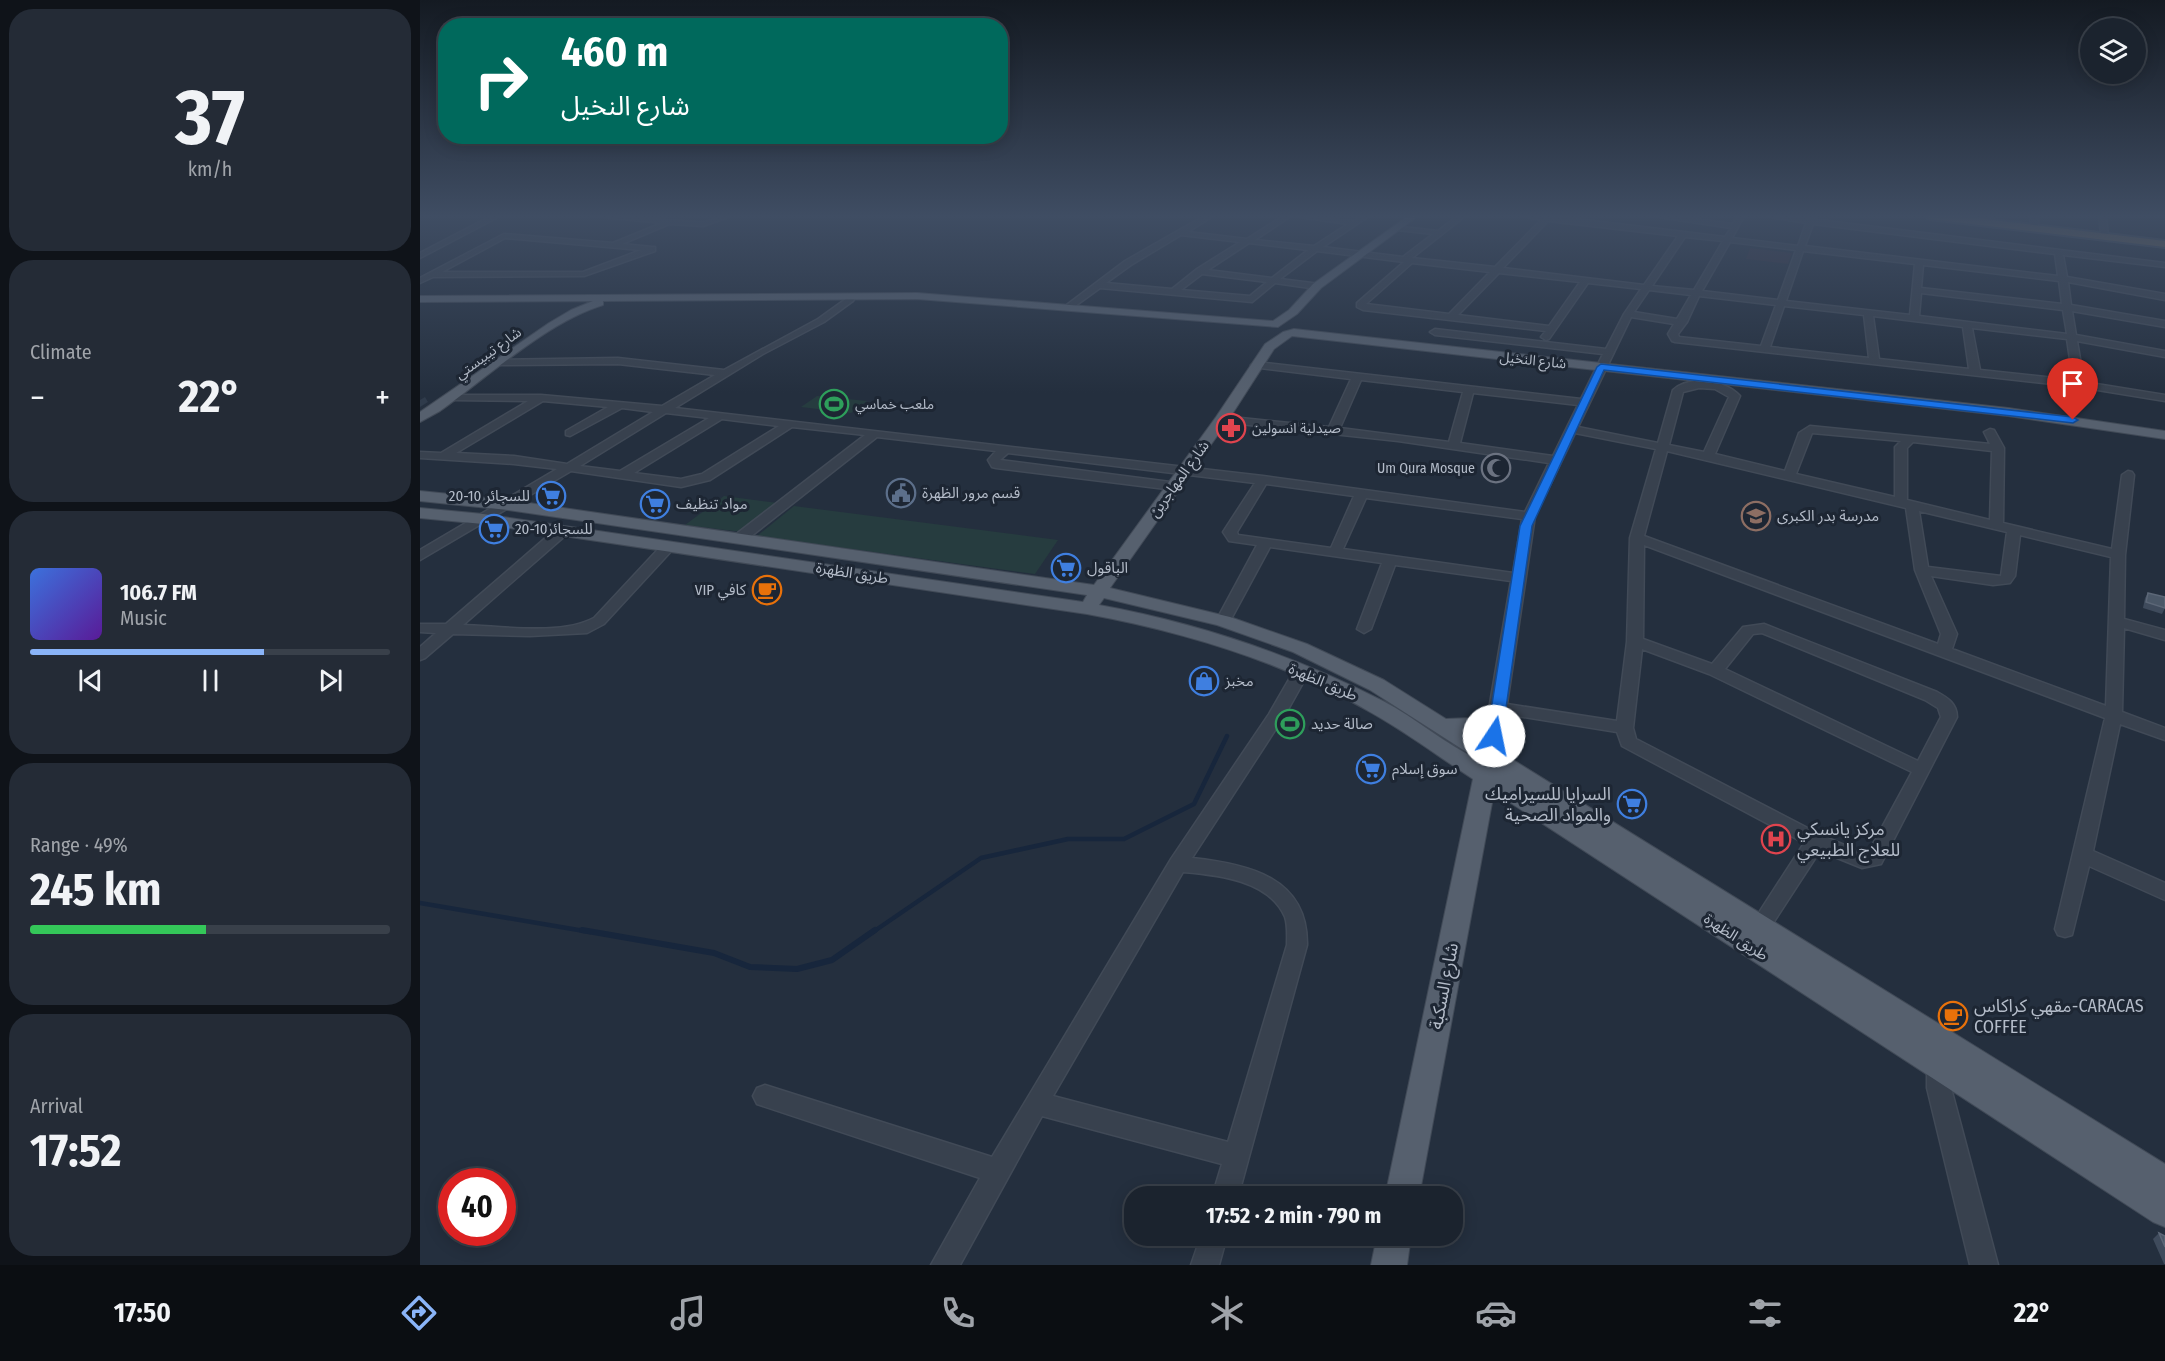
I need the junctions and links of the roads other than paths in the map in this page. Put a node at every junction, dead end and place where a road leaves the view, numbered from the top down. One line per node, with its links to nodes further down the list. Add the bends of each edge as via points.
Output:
1 (431, 275): 17 (street)
2 (1113, 275): 20 (street)
3 (1195, 275): 24 (street)
4 (1232, 275): 18 (street)
5 (1278, 275): 18 (street)
6 (1332, 275): 21 (main road, شارع المهاجرين)
7 (1392, 275): 37 (street, via 1360,305)
8 (1491, 275): 37 (street)
9 (1541, 275): 19 (street)
10 (1656, 275): 22 (street)
11 (1707, 275): 25 (street)
12 (1792, 275): 30 (street)
13 (1918, 275): 23 (street)
14 (2047, 275): 16 (street)
15 (2062, 275): 16 (street)
16 (2063, 279): 27 (street); 33 (street)
17 (420, 280)
18 (1271, 280): 21 (street); 24 (street, via 1252,298)
19 (1586, 280): 22 (street); 44 (street)
20 (1097, 285): 24 (street); 34 (street)
21 (1317, 286): 43 (main road, شارع المهاجرين)
22 (1647, 288): 25 (street); 35 (street)
23 (1916, 290): 33 (street); 38 (street)
24 (1175, 291)
25 (1697, 294): 30 (street); 39 (street)
26 (862, 295): 29 (main road, شارع النخيل); 34 (main road, شارع النخيل, via 971,296); 41 (main road, شارع النخيل); 56 (street)
27 (2165, 297)
28 (420, 299): 29 (main road, شارع النخيل)
29 (661, 299): 32 (main road, شارع النخيل)
30 (1781, 303): 36 (street); 49 (street)
31 (420, 304): 32 (main road)
32 (571, 307): 52 (main road, شارع تيبيستي)
33 (2067, 307): 40 (street); 47 (street)
34 (1068, 308): 41 (main road, شارع النخيل)
35 (1628, 314): 39 (street); 51 (street)
36 (1868, 314): 38 (street); 53 (street)
37 (1449, 317): 44 (street)
38 (1914, 319): 42 (street)
39 (1682, 322): 49 (street, via 1672,337 1678,340)
40 (2165, 324)
41 (1237, 325): 43 (main road); 43 (main road, شارع النخيل); 43 (main road)
42 (1967, 325): 47 (street); 55 (street)
43 (1281, 329): 45 (main road, شارع النخيل); 45 (main road); 54 (main road, شارع المهاجرين)
44 (1552, 329): 48 (street)
45 (1323, 333): 51 (main road, شارع النخيل)
46 (1435, 333): 48 (street)
47 (2072, 337): 50 (street); 58 (street)
48 (1541, 344): 51 (street)
49 (1764, 350): 53 (street)
50 (2165, 354)
51 (1604, 360): 63 (street); 72 (main road, شارع النخيل, via 2034,410); 76 (main road, شارع النخيل)
52 (497, 362): 56 (street, via 618,361); 60 (main road, شارع تيبيستي)
53 (1875, 363): 55 (street)
54 (1256, 365): 57 (street); 68 (main road, شارع المهاجرين)
55 (1975, 372): 58 (street)
56 (727, 373): 65 (street)
57 (1358, 375): 59 (street); 71 (street)
58 (2079, 384): 62 (street)
59 (1469, 389): 63 (street); 78 (street)
60 (453, 397): 61 (street); 67 (main road, شارع تيبيستي)
61 (541, 398): 64 (street); 83 (street)
62 (2165, 398)
63 (1584, 403): 70 (street)
64 (620, 405): 65 (street); 74 (street)
65 (667, 410): 66 (street); 86 (street)
66 (718, 417): 69 (street); 88 (street)
67 (420, 418)
68 (1222, 419): 71 (street); 87 (main road, شارع المهاجرين)
69 (790, 424): 75 (street); 88 (street, via 694,482)
70 (1572, 429): 79 (street); 85 (street)
71 (1334, 430): 78 (street)
72 (2165, 430)
73 (1990, 432): 80 (street)
74 (570, 433)
75 (875, 433): 81 (street); 103 (street)
76 (2165, 435)
77 (1910, 438): 80 (street); 90 (street, via 1810,429); 96 (street, via 1901,447)
78 (1454, 446): 85 (street)
79 (1662, 446): 84 (street); 84 (street, via 1680,389 1695,385 1721,388 1732,392 1735,398); 104 (street)
80 (1998, 448): 100 (street)
81 (1005, 449): 87 (street); 92 (street, via 994,460 996,464)
82 (420, 455): 83 (street)
83 (445, 455): 86 (street)
84 (1708, 456): 90 (street)
85 (1555, 460): 98 (street)
86 (570, 467): 88 (street); 95 (street)
87 (1185, 471): 91 (street); 92 (main road, شارع المهاجرين)
88 (624, 474)
89 (2127, 476): 108 (street)
90 (1789, 477): 96 (street)
91 (1263, 480): 93 (street); 105 (street, via 1230,534 1237,539)
92 (1174, 486): 113 (main road, شارع المهاجرين)
93 (1362, 493): 98 (street); 107 (street)
94 (420, 496): 95 (main road, طريق الظهرة)
95 (508, 505): 99 (street); 103 (main road, طريق الظهرة)
96 (1906, 505): 100 (street); 111 (street)
97 (420, 513): 99 (main road, طريق الظهرة)
98 (1529, 516): 112 (street)
99 (483, 519): 101 (main road, طريق الظهرة); 109 (street)
100 (1996, 526): 102 (street)
101 (562, 531): 106 (main road, طريق الظهرة); 118 (street)
102 (2014, 531): 108 (street); 111 (street, via 2005,580)
103 (740, 538): 113 (main road, طريق الظهرة)
104 (1637, 538): 120 (street); 121 (street)
105 (1265, 543): 107 (street); 114 (street)
106 (668, 547): 113 (main road, طريق الظهرة); 118 (street, via 588,628 571,632)
107 (1335, 553): 110 (street)
108 (2118, 555): 115 (street)
109 (420, 556)
110 (1390, 561): 112 (street); 117 (street)
111 (1922, 570): 121 (street, via 1947,626 1949,634)
112 (1518, 578): 125 (street)
113 (1092, 600): 114 (main road, طريق الظهرة); 124 (main road, طريق الظهرة, via 1236,645)
114 (1223, 621): 127 (main road, طريق الظهرة, via 1300,648 1347,670)
115 (2116, 621): 119 (street); 126 (street)
116 (420, 628): 118 (street)
117 (1364, 628)
118 (450, 630): 122 (street)
119 (2165, 635)
120 (1635, 642): 123 (street); 128 (street)
121 (1943, 652): 126 (street)
122 (420, 655)
123 (1715, 671): 131 (street); 131 (street, via 1748,630 1764,628 1941,700 1950,712 1949,717)
124 (1301, 672): 130 (main road, طريق الظهرة, via 1341,687); 134 (street)
125 (1499, 712): 127 (main road, via 1473,725); 128 (street); 130 (street)
126 (2114, 715): 129 (street); 133 (street)
127 (1442, 726): 130 (main road, طريق الظهرة)
128 (1625, 728): 132 (street, via 1628,742)
129 (2165, 734)
130 (1488, 766): 136 (main road, طريق الظهرة); 138 (main road, طريق الظهرة); 145 (main road, شارع السكبة)
131 (1922, 770): 132 (street, via 1874,859 1862,861)
132 (1816, 842): 136 (street)
133 (2082, 854): 135 (street); 137 (street)
134 (1178, 864): 140 (street); 141 (street, via 1211,867 1256,880 1278,895 1294,916 1297,927 1297,945)
135 (2165, 892)
136 (1759, 928): 143 (main road, طريق الظهرة)
137 (2065, 929)
138 (1939, 1066): 146 (main road, طريق الظهرة); 152 (street, via 1939,1088)
139 (765, 1096): 142 (street)
140 (1036, 1103): 141 (street); 142 (street)
141 (1237, 1156): 144 (street)
142 (997, 1172): 149 (street)
143 (2165, 1184)
144 (1228, 1186)
145 (1404, 1186)
146 (2165, 1210)
147 (1211, 1246): 150 (street)
148 (1393, 1246): 151 (main road)
149 (945, 1265)
150 (1205, 1265)
151 (1389, 1265)
152 (1984, 1265)

